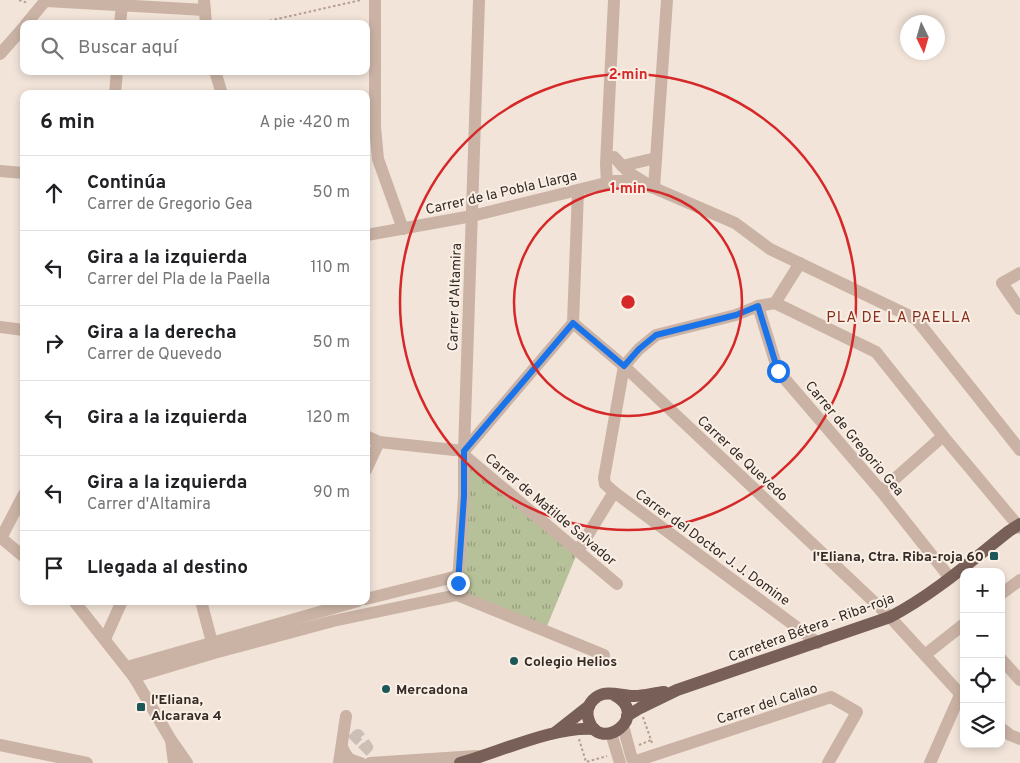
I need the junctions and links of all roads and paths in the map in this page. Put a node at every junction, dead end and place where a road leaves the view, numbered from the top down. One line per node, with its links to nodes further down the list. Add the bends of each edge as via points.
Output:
1 (361, 0): 13 (path)
2 (375, 0): 28 (street, via 378,159)
3 (479, 0): 27 (street, Carrer d'Altamira)
4 (614, 0): 24 (street, via 606,164)
5 (621, 0): 21 (street, via 617,62)
6 (667, 0): 20 (street)
7 (46, 1): 8 (street); 10 (street)
8 (122, 5): 9 (street); 11 (street)
9 (205, 5): 12 (street)
10 (29, 20)
11 (120, 20)
12 (206, 20)
13 (273, 20)
14 (20, 31): 15 (street)
15 (0, 54)
16 (117, 75): 18 (street)
17 (216, 75): 19 (street)
18 (115, 90)
19 (221, 90)
20 (656, 158): 21 (street); 25 (street)
21 (618, 162): 24 (street); 25 (street)
22 (0, 171): 23 (street)
23 (20, 174)
24 (610, 182): 25 (street, Carrer de la Pobla Llarga, via 631,181); 26 (street, Carrer de la Pobla Llarga)
25 (654, 188): 30 (street, Carrer de la Pobla Llarga, via 735,223 770,249)
26 (578, 191): 27 (street, Carrer de la Pobla Llarga); 35 (street)
27 (472, 216): 28 (street, Carrer de la Pobla Llarga); 43 (street, Carrer d'Altamira)
28 (403, 229): 29 (street, Carrer de la Pobla Llarga)
29 (370, 235)
30 (800, 263): 32 (street); 42 (street, Carrer de la Pobla Llarga, via 916,319)
31 (1020, 273): 34 (street, via 1002,283)
32 (774, 303): 33 (street); 39 (street, via 876,352)
33 (758, 306): 38 (street, via 736,315 656,335); 45 (street, Carrer de Gregorio Gea, via 778,371)
34 (1020, 309)
35 (573, 323): 38 (street, Carrer de Quevedo); 43 (street)
36 (0, 327): 37 (street)
37 (20, 330)
38 (624, 366): 46 (street, via 604,478 605,484); 66 (street, Carrer de Quevedo)
39 (943, 436): 45 (street); 48 (street)
40 (370, 438): 41 (street)
41 (379, 442): 43 (street); 44 (street)
42 (1020, 450)
43 (464, 454): 50 (street, Carrer de Matilde Salvador); 52 (street, Carrer d'Altamira)
44 (370, 461)
45 (881, 491): 53 (street, Carrer de Gregorio Gea)
46 (614, 492): 50 (street); 69 (street, Carrer del Doctor J. J. Domine)
47 (20, 501): 49 (street)
48 (1019, 526): 53 (main road, Carretera Bétera - Riba-roja)
49 (0, 538): 51 (street)
50 (578, 551): 55 (street, Carrer de Matilde Salvador)
51 (20, 554)
52 (458, 576): 57 (street, Carrer d'Altamira); 58 (street)
53 (950, 578): 66 (main road, Carretera Bétera - Riba-roja)
54 (1020, 580): 56 (street)
55 (617, 584)
56 (1005, 591)
57 (457, 594): 64 (street); 72 (street)
58 (370, 598)
59 (77, 605): 68 (street)
60 (120, 605): 68 (street)
61 (203, 605): 70 (street)
62 (346, 605): 65 (street)
63 (370, 605): 65 (street)
64 (370, 605)
65 (330, 610): 70 (street)
66 (890, 617): 69 (main road, Carretera Bétera - Riba-roja); 71 (street, Carrer de Quevedo)
67 (960, 627): 71 (street)
68 (105, 639): 74 (street)
69 (818, 643): 76 (main road, Carretera Bétera - Riba-roja)
70 (213, 647): 74 (street)
71 (926, 654): 78 (street, Carrer de Quevedo)
72 (604, 655)
73 (1005, 664): 75 (street)
74 (130, 672): 90 (street)
75 (1020, 680)
76 (677, 690): 77 (main road, Carretera Bétera - Riba-roja, via 635,696); 81 (main road, Carretera Bétera - Riba-roja)
77 (614, 694): 80 (main road, via 602,694); 83 (main road, via 624,703)
78 (960, 694)
79 (960, 700): 103 (street)
80 (589, 706): 84 (main road, via 588,718); 87 (main road)
81 (640, 708): 83 (main road, Carretera Bétera - Riba-roja); 91 (path)
82 (346, 716): 92 (street)
83 (625, 721): 88 (main road); 95 (street)
84 (594, 729): 85 (main road); 88 (main road)
85 (576, 730): 87 (main road); 95 (path, via 586,762)
86 (1005, 731): 89 (street)
87 (556, 732): 94 (main road)
88 (611, 734): 95 (street)
89 (1020, 739)
90 (171, 740): 98 (street); 99 (street)
91 (651, 740): 95 (path); 95 (path)
92 (346, 743): 96 (street, via 346,758); 100 (street)
93 (0, 745): 97 (street)
94 (486, 756): 96 (street); 101 (main road)
95 (633, 759): 102 (street, Carrer del Callao, via 831,697 857,712)
96 (362, 760)
97 (87, 763)
98 (174, 763)
99 (187, 763)
100 (339, 763)
101 (460, 763)
102 (828, 763)
103 (930, 763)

